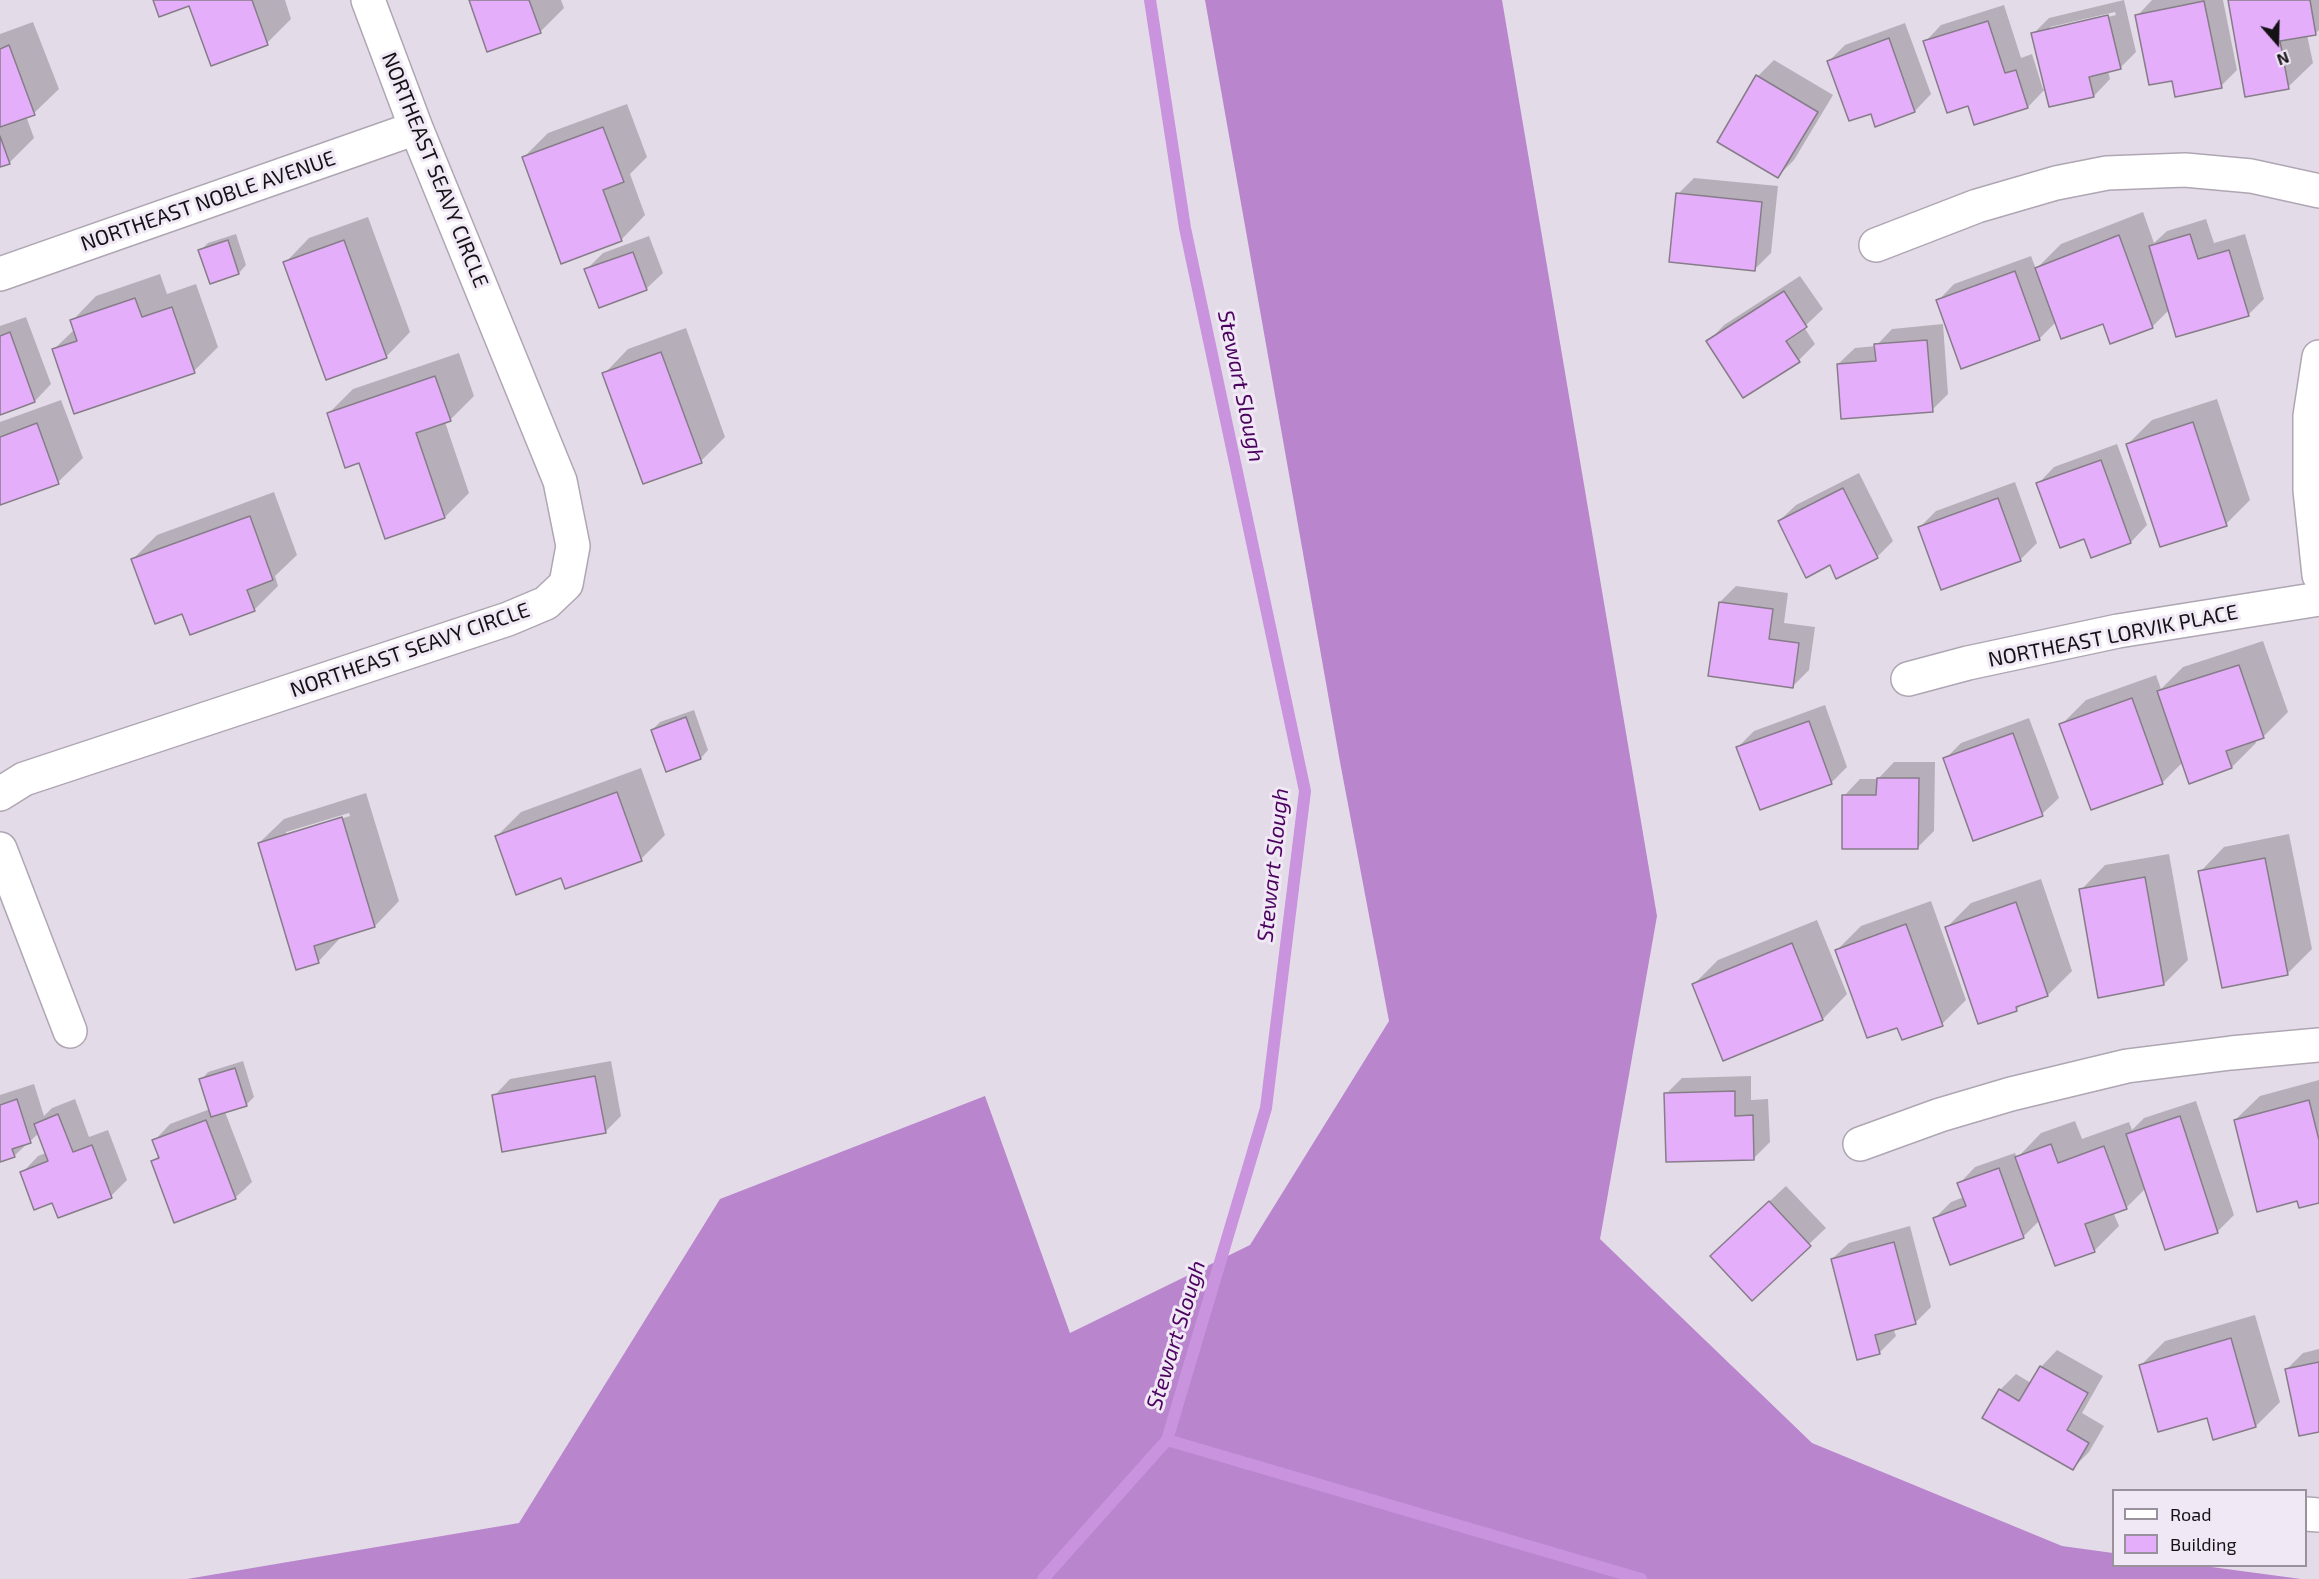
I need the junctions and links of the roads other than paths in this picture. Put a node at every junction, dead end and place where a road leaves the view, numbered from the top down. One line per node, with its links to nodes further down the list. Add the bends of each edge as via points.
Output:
1 (368, 0): 2 (street, NORTHEAST SEAVY CIRCLE)
2 (416, 128): 5 (street, NORTHEAST NOBLE AVENUE); 10 (street, NORTHEAST SEAVY CIRCLE, via 560,481 573,546 566,584 546,603 508,619 24,779)
3 (2319, 191): 4 (street, via 2251,176 2185,170 2107,173 1988,203)
4 (1876, 244)
5 (0, 274)
6 (2319, 357): 7 (street, via 2310,417 2310,490)
7 (2319, 575)
8 (2319, 599): 9 (street, NORTHEAST LORVIK PLACE, via 2118,630)
9 (1908, 679)
10 (0, 794)
11 (0, 849): 12 (street)
12 (70, 1030)
13 (2319, 1045): 14 (street, via 2127,1066 2011,1094)
14 (1860, 1144)

